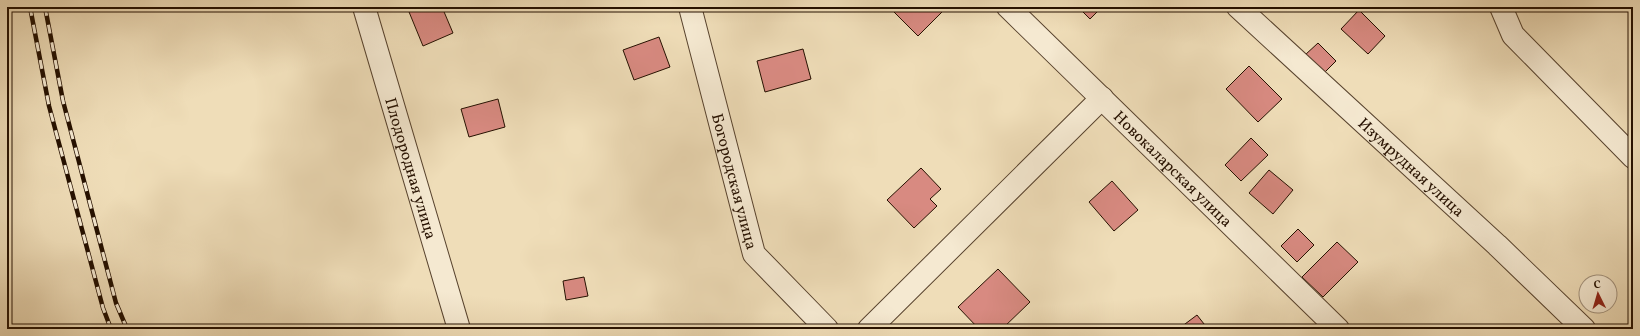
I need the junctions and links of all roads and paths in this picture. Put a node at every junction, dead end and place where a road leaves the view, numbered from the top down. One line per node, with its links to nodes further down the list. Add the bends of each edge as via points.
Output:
1 (364, 7): 8 (street, Плодородная улица)
2 (690, 7): 9 (street, Богородская улица, via 754,254)
3 (1008, 7): 6 (street, Новокаларская улица)
4 (1238, 7): 12 (street, Изумрудная улица, via 1497,245)
5 (1502, 7): 7 (street, via 1513,35)
6 (1102, 98): 10 (street); 11 (street, Новокаларская улица)
7 (1633, 158)
8 (459, 329)
9 (827, 329)
10 (869, 329)
11 (1338, 329)
12 (1584, 329)

